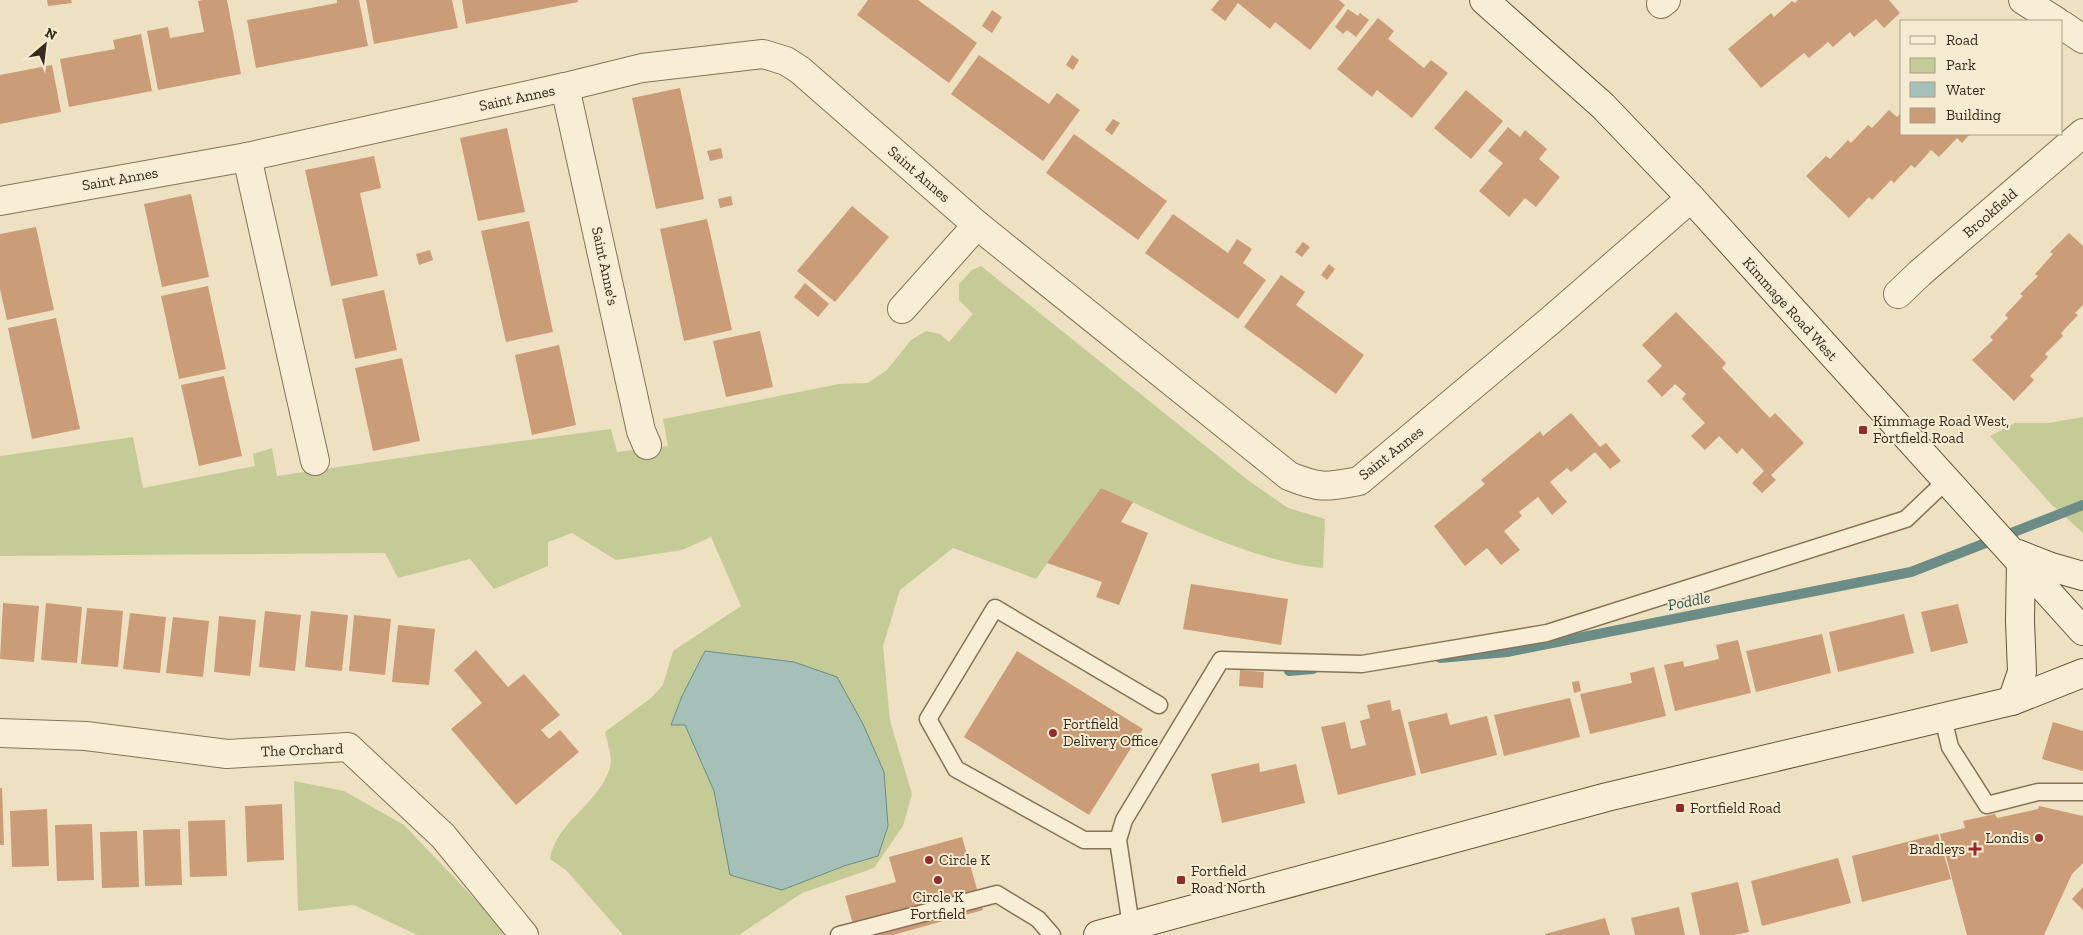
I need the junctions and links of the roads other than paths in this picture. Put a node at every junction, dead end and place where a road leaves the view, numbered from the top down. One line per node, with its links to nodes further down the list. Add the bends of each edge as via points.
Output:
1 (1484, 0): 9 (street, Kimmage Road West, via 1603,106)
2 (2023, 0): 3 (street)
3 (2054, 20)
4 (2063, 26): 5 (street)
5 (2083, 39)
6 (565, 87): 8 (street, Saint Annes); 11 (street, Saint Annes, via 642,68 764,54 786,61); 14 (street, Saint Anne's, via 641,431)
7 (2083, 133): 12 (street, Brookfield)
8 (247, 157): 10 (street, Saint Annes); 15 (street)
9 (1691, 198): 11 (street, Saint Annes, via 1359,480 1328,487 1311,485 1289,476); 16 (street, Kimmage Road West)
10 (0, 201)
11 (977, 225): 13 (street)
12 (1898, 294)
13 (902, 309)
14 (647, 445)
15 (315, 461)
16 (1946, 480): 17 (street, Kimmage Road West); 26 (lane, via 1906,519 1547,633 1362,664 1221,660 1124,820)
17 (2016, 556): 18 (street); 19 (street, Kimmage Road West); 21 (street, via 2022,672)
18 (2083, 576)
19 (2083, 631)
20 (2083, 672): 21 (street)
21 (2012, 702): 23 (street)
22 (1159, 705): 26 (lane, via 995,608 928,719 956,769 1084,840)
23 (1943, 718): 25 (lane, via 1950,747 1987,805 2038,792); 27 (street, via 1607,797)
24 (0, 733): 28 (street, The Orchard, via 86,736 227,754 348,747 443,836)
25 (2083, 792)
26 (1118, 840): 27 (lane)
27 (1132, 926): 31 (street)
28 (524, 935)
29 (839, 935): 30 (lane, via 997,894 1038,919)
30 (1052, 935)
31 (1098, 935)

